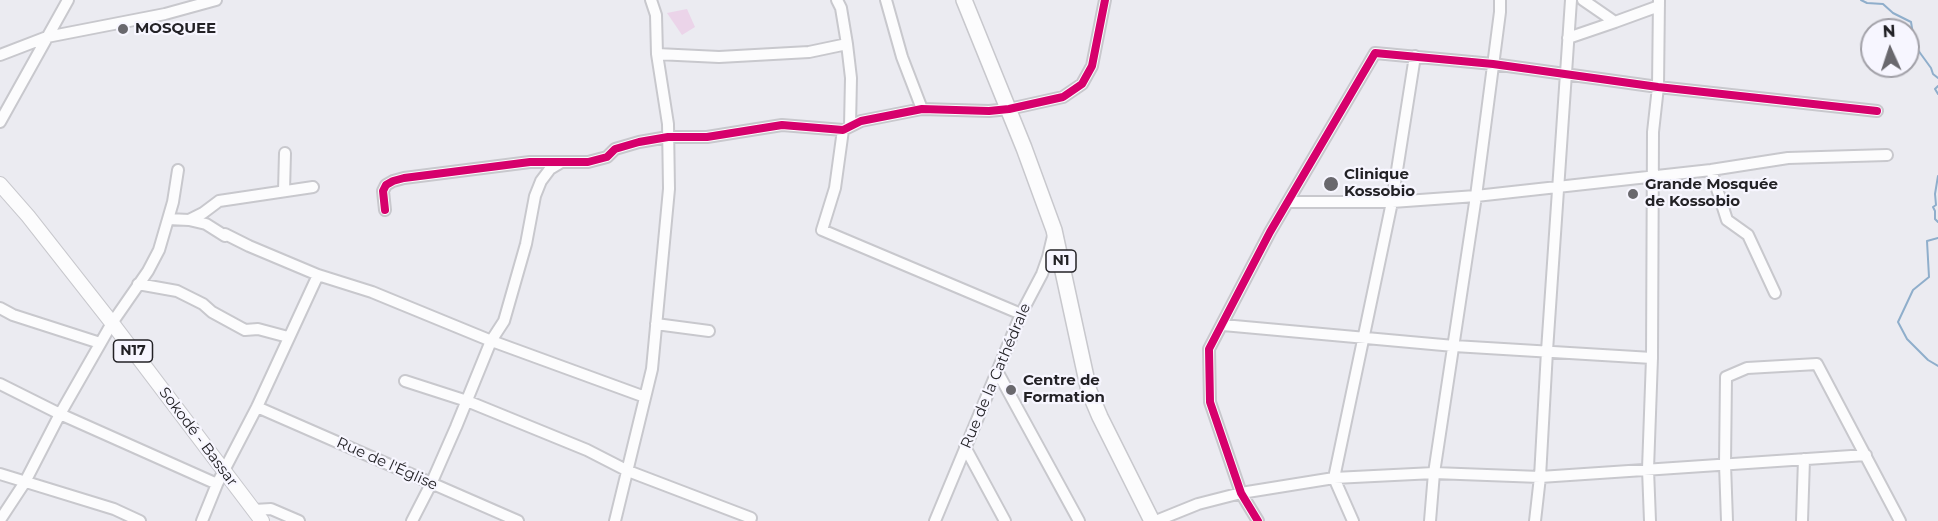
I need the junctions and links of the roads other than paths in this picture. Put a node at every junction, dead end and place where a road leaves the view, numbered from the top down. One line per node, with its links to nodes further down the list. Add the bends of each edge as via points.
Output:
1 (68, 0): 13 (street)
2 (216, 0): 13 (street)
3 (651, 0): 16 (street, via 656,15)
4 (837, 0): 15 (street)
5 (886, 0): 22 (street)
6 (964, 0): 23 (highway, N1)
7 (1105, 0): 23 (street, via 1092,66 1082,84 1063,98)
8 (1500, 0): 19 (street)
9 (1571, 0): 14 (street)
10 (1583, 0): 12 (street)
11 (1659, 3): 12 (street); 21 (street)
12 (1615, 22): 14 (street)
13 (47, 37): 17 (street); 25 (street)
14 (1568, 38): 20 (street)
15 (847, 44): 16 (street, via 809,52 719,57); 26 (street, via 851,78)
16 (657, 54): 27 (street)
17 (0, 55)
18 (1415, 57): 19 (street); 41 (street, via 1375,53); 42 (street)
19 (1493, 64): 20 (street); 40 (street)
20 (1565, 75): 21 (street); 38 (street)
21 (1658, 87): 24 (street); 34 (street)
22 (922, 109): 23 (street); 26 (street, via 861,121)
23 (1009, 109): 46 (highway, N1)
24 (1877, 111)
25 (0, 122)
26 (847, 128): 27 (street, via 782,125 707,137); 51 (street, via 822,230)
27 (668, 137): 30 (street, via 615,148 607,157 588,162); 53 (street, via 669,189)
28 (285, 153): 39 (street)
29 (1887, 155): 33 (street, via 1788,158)
30 (564, 161): 31 (street); 35 (street, via 550,169)
31 (524, 162): 35 (street, via 533,167); 43 (street, via 393,181 383,191)
32 (178, 170): 44 (street)
33 (1711, 170): 34 (street); 49 (street, via 1727,220 1748,235)
34 (1653, 176): 38 (street); 62 (street)
35 (541, 181): 58 (street, via 504,321)
36 (0, 184): 52 (main road, Sokodé - Bassar / N17)
37 (313, 187): 39 (street)
38 (1558, 188): 40 (street); 61 (street)
39 (284, 191): 45 (street, via 219,201)
40 (1476, 196): 42 (street); 60 (street)
41 (1288, 202): 42 (street); 54 (street)
42 (1392, 202): 56 (street)
43 (385, 210)
44 (168, 219): 45 (street); 48 (street, via 159,250)
45 (189, 220): 47 (street)
46 (1054, 230): 51 (street, Rue de la Cathédrale, via 1042,274); 97 (highway, N1, via 1089,391)
47 (318, 274): 57 (street); 58 (street)
48 (138, 284): 52 (street); 57 (street, via 177,291 244,330 258,329)
49 (1774, 293)
50 (0, 308): 59 (street)
51 (1021, 314): 63 (street, Rue de la Cathédrale)
52 (112, 322): 59 (street); 75 (main road, Sokodé - Bassar / N17)
53 (656, 324): 55 (street); 66 (street)
54 (1223, 324): 56 (street); 84 (street, via 1209,349 1210,402)
55 (709, 331)
56 (1365, 337): 60 (street); 80 (street)
57 (288, 338): 68 (street)
58 (491, 340): 66 (street); 67 (street)
59 (100, 343): 69 (street)
60 (1454, 346): 61 (street); 77 (street)
61 (1547, 351): 62 (street); 79 (street)
62 (1652, 358): 74 (street)
63 (997, 371): 70 (street, Rue de la Cathédrale); 96 (street)
64 (405, 381): 67 (street)
65 (0, 384): 69 (street)
66 (645, 397): 76 (street)
67 (467, 401): 76 (street); 83 (street)
68 (257, 407): 75 (street); 83 (street, Rue de l'Église)
69 (60, 414): 81 (street); 82 (street)
70 (966, 447): 94 (street, Rue de la Cathédrale); 95 (street)
71 (1866, 455): 72 (street); 73 (street, via 1817,364 1747,368 1726,377); 105 (street)
72 (1804, 459): 73 (street); 104 (street)
73 (1725, 464): 74 (street); 103 (street)
74 (1648, 469): 79 (street); 102 (street)
75 (224, 470): 82 (street); 85 (main road, Sokodé - Bassar / N17)
76 (628, 471): 92 (street); 93 (street, via 751,518)
77 (1434, 473): 79 (street); 80 (street); 100 (street)
78 (0, 474): 81 (street)
79 (1540, 477): 101 (street)
80 (1334, 478): 84 (street); 99 (street)
81 (25, 482): 86 (street); 88 (street, via 114,509)
82 (217, 484): 89 (street)
83 (431, 484): 87 (street, Rue de l'Église); 91 (street)
84 (1241, 493): 97 (street); 98 (street)
85 (258, 515): 90 (street, via 271,509)
86 (0, 520)
87 (510, 520)
88 (140, 521)
89 (202, 521)
90 (299, 521)
91 (412, 521)
92 (615, 521)
93 (750, 521)
94 (934, 521)
95 (1005, 521)
96 (1079, 521)
97 (1154, 521)
98 (1258, 521)
99 (1353, 521)
100 (1430, 521)
101 (1535, 521)
102 (1650, 521)
103 (1727, 521)
104 (1802, 521)
105 (1900, 521)

